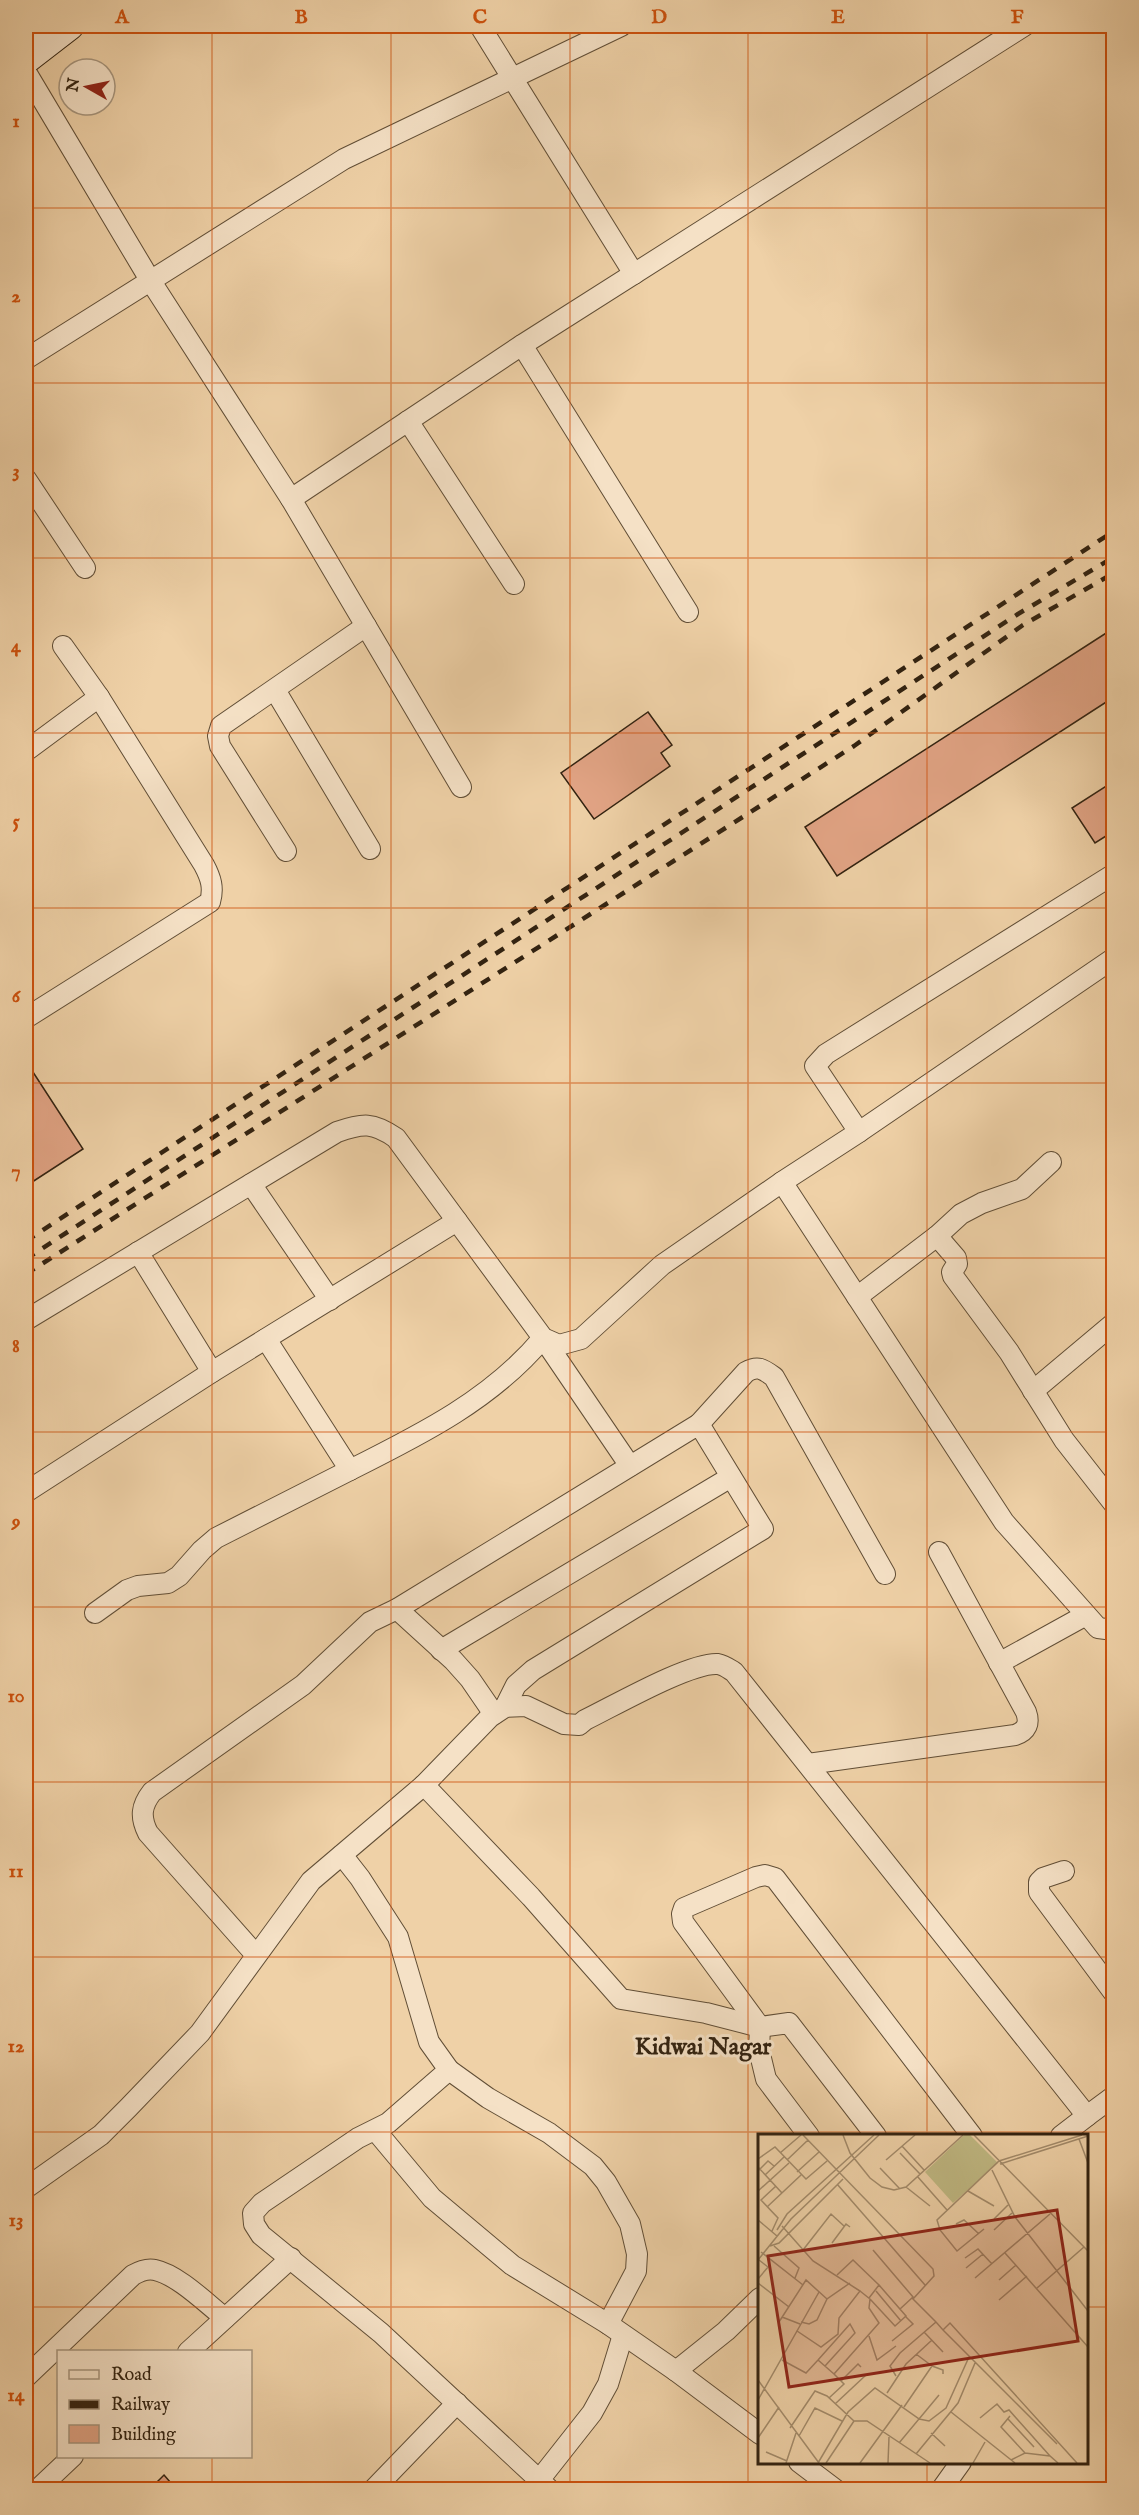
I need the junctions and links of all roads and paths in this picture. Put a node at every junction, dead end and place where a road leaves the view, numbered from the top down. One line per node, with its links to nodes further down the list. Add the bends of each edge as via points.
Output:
1 (70, 26): 5 (main road)
2 (480, 26): 7 (street)
3 (621, 26): 7 (street)
4 (1024, 26): 8 (street)
5 (26, 60)
6 (26, 72): 9 (street)
7 (513, 78): 8 (street); 9 (street, via 344,159)
8 (634, 274): 10 (street)
9 (150, 280): 11 (street); 14 (street)
10 (522, 345): 12 (street); 17 (street)
11 (26, 359)
12 (408, 421): 14 (street); 16 (street)
13 (26, 478): 15 (street)
14 (291, 499): 18 (street)
15 (85, 568)
16 (514, 585)
17 (688, 612)
18 (366, 626): 20 (street); 23 (street)
19 (63, 646): 21 (street)
20 (275, 690): 24 (street); 25 (street, via 221,726 218,736 220,746)
21 (99, 697): 22 (street); 28 (street, via 204,866 213,893 210,902)
22 (26, 752)
23 (461, 787)
24 (370, 849)
25 (286, 852)
26 (1113, 874): 29 (street, via 826,1054 815,1066)
27 (1113, 958): 29 (street)
28 (26, 1018)
29 (859, 1132): 31 (street)
30 (1051, 1162): 34 (street, via 1022,1189 962,1214)
31 (782, 1182): 36 (street); 40 (street, via 662,1265 581,1339 559,1345)
32 (251, 1184): 33 (street, via 337,1132 368,1124 381,1127 396,1138); 35 (street); 37 (street)
33 (457, 1221): 37 (street); 40 (street)
34 (937, 1236): 36 (street); 43 (street, via 957,1260 953,1276)
35 (138, 1252): 38 (street); 42 (street)
36 (857, 1297): 54 (street, via 1004,1522)
37 (330, 1300): 41 (street)
38 (26, 1320)
39 (1113, 1323): 43 (street)
40 (543, 1338): 45 (street); 46 (street, via 505,1379 451,1416)
41 (266, 1339): 42 (street); 46 (street)
42 (213, 1372): 48 (street)
43 (1033, 1391): 49 (street, via 1064,1440)
44 (699, 1424): 45 (street); 47 (street); 51 (street, via 746,1372 762,1368 774,1377)
45 (630, 1466): 52 (street)
46 (350, 1470): 53 (street, via 216,1538 168,1583 127,1590)
47 (731, 1477): 56 (street); 58 (street, via 763,1529 532,1670 516,1685)
48 (26, 1492)
49 (1113, 1504)
50 (939, 1552): 57 (street)
51 (885, 1574)
52 (397, 1609): 56 (street); 63 (street, via 370,1622 303,1685 152,1792 145,1801 142,1823 148,1833)
53 (95, 1613)
54 (1086, 1615): 55 (street, via 1098,1628); 57 (street)
55 (1113, 1630)
56 (441, 1650): 58 (street)
57 (999, 1663): 59 (street, via 1028,1719 1022,1732)
58 (500, 1711): 59 (street, via 526,1706 564,1724 579,1725 684,1671 722,1664 734,1672); 60 (street)
59 (808, 1764): 68 (street)
60 (424, 1785): 61 (street); 65 (street, via 621,1998)
61 (342, 1856): 63 (street, via 311,1881); 66 (street, via 398,1937 429,2042)
62 (1064, 1871): 64 (street, via 1043,1878 1039,1892)
63 (256, 1955): 74 (street, via 200,2033 128,2108 101,2135)
64 (1113, 1994)
65 (760, 2027): 70 (street, via 759,2050 766,2079); 71 (street, via 789,2023); 72 (street, via 683,1922 682,1914 684,1908 765,1875 782,1885)
66 (449, 2070): 69 (street); 78 (street, via 549,2133 593,2166 606,2182 630,2224 637,2254 636,2271)
67 (1113, 2096): 68 (street)
68 (1087, 2115): 73 (street)
69 (376, 2131): 75 (street, via 346,2146 253,2213 261,2235); 78 (street, via 432,2198 512,2265)
70 (807, 2134)
71 (874, 2134)
72 (970, 2134)
73 (1063, 2134)
74 (26, 2188)
75 (291, 2258): 77 (street); 82 (street)
76 (758, 2299): 80 (street)
77 (225, 2318): 79 (street); 81 (street, via 169,2275 142,2270)
78 (616, 2330): 80 (street); 87 (street, via 608,2384)
79 (190, 2350)
80 (676, 2372): 83 (street)
81 (26, 2377)
82 (457, 2403): 87 (street); 89 (street)
83 (758, 2433)
84 (73, 2458): 88 (street)
85 (800, 2464): 90 (street)
86 (960, 2464): 91 (street)
87 (545, 2484)
88 (37, 2490)
89 (373, 2490)
90 (836, 2490)
91 (941, 2490)

